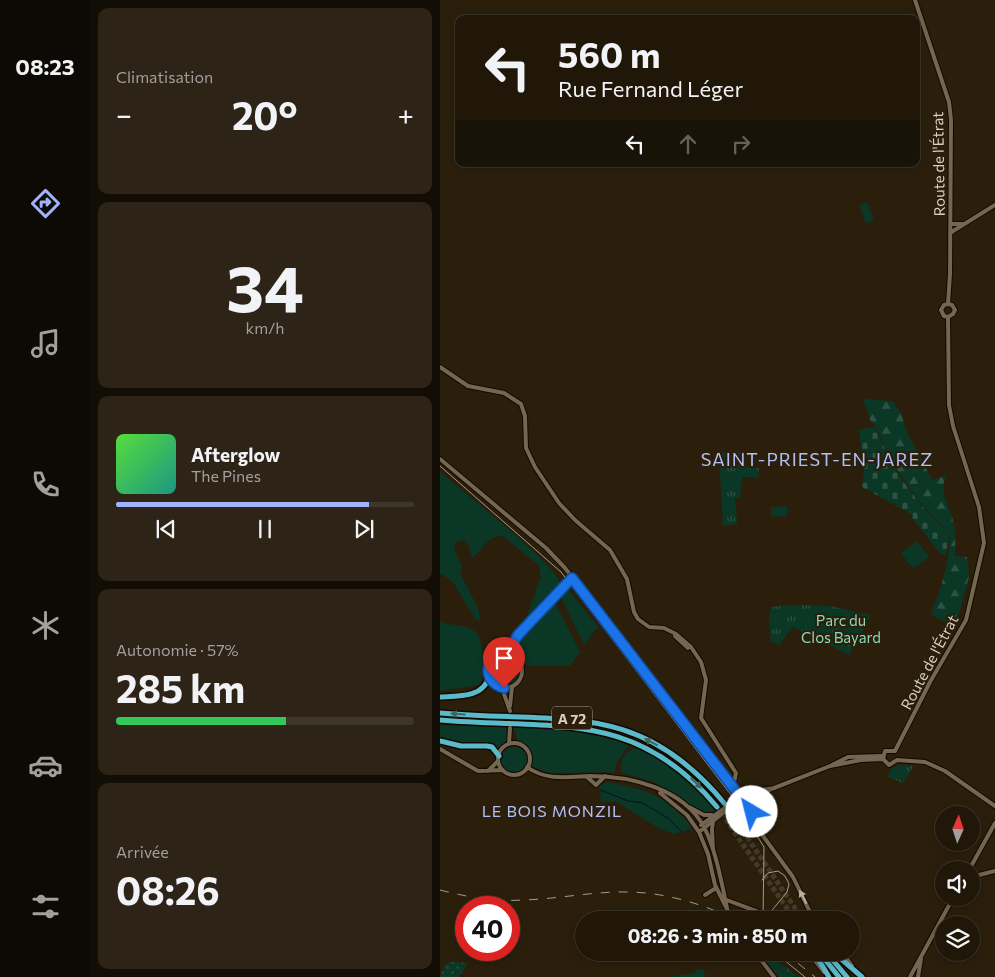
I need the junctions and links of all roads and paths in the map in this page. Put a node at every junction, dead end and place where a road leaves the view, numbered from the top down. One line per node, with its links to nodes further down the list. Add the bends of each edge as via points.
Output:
1 (915, 0): 3 (main road, Route de l'Étrat, via 949,102 952,152)
2 (995, 205): 4 (main road)
3 (950, 224): 4 (main road); 5 (main road, Route de l'Étrat)
4 (966, 224): 5 (main road)
5 (950, 233): 6 (main road, Route de l'Étrat)
6 (948, 304): 7 (main road, via 955,310); 7 (main road, via 941,310)
7 (948, 317): 24 (main road, Route de l'Étrat, via 949,405 979,507 984,543 966,620)
8 (440, 367): 34 (main road, via 468,386 504,393 521,404 525,416 526,448 535,467 575,520 610,550 629,583 638,620 649,627 668,629 683,639 701,662 706,676 701,718 736,773)
9 (440, 459): 10 (main road, via 546,548)
10 (572, 578): 11 (main road, via 518,635); 34 (main road)
11 (513, 645): 12 (main road); 13 (main road)
12 (504, 653): 13 (main road); 14 (main road, via 492,660)
13 (514, 656): 15 (main road, via 522,665 522,675)
14 (488, 676): 16 (main road); 17 (highway, via 482,689 476,692)
15 (512, 687): 16 (main road); 16 (main road, via 510,710)
16 (502, 688)
17 (440, 697)
18 (440, 713): 40 (highway, A 72, one-way to 18, via 674,756 646,739 612,726 556,717)
19 (440, 720): 43 (highway, A 72, one-way to 43, via 569,725 621,736 672,763 692,778)
20 (440, 741): 25 (highway, via 461,746 492,747)
21 (509, 744): 22 (main road); 22 (main road, via 510,728); 25 (main road)
22 (515, 744): 28 (main road, via 528,752)
23 (440, 749): 30 (main road)
24 (895, 751): 26 (main road, via 887,750); 27 (main road)
25 (498, 758): 29 (main road); 30 (main road, via 490,770)
26 (882, 758): 27 (main road, via 889,765); 33 (main road, via 848,758)
27 (897, 760): 42 (main road, via 925,762 945,771)
28 (527, 767): 29 (main road, via 516,775); 31 (main road, via 542,776)
29 (503, 770): 30 (main road)
30 (484, 772)
31 (587, 776): 32 (main road); 32 (main road, via 596,785)
32 (605, 776): 35 (main road, via 631,779)
33 (782, 786): 36 (main road); 37 (main road); 38 (main road)
34 (733, 787): 36 (main road); 39 (main road)
35 (655, 788): 41 (main road); 49 (main road, via 674,803)
36 (738, 792): 38 (main road)
37 (756, 797): 38 (main road); 44 (main road)
38 (743, 800): 39 (main road); 44 (main road); 46 (main road)
39 (735, 801): 45 (main road)
40 (725, 804)
41 (687, 806): 45 (main road, via 704,815); 48 (main road)
42 (995, 806)
43 (718, 807)
44 (752, 812): 61 (main road, one-way to 44, via 793,877 763,836)
45 (714, 815): 48 (main road)
46 (714, 821): 48 (main road); 50 (main road)
47 (995, 823): 51 (main road)
48 (703, 826): 49 (main road); 50 (main road)
49 (698, 830): 54 (main road)
50 (714, 855): 56 (main road)
51 (974, 861)
52 (995, 870): 53 (main road)
53 (980, 875)
54 (716, 888): 55 (main road); 56 (main road)
55 (705, 895)
56 (724, 899): 57 (main road); 59 (main road)
57 (736, 904): 59 (main road); 60 (main road)
58 (949, 906): 62 (main road)
59 (728, 911)
60 (757, 911)
61 (812, 911)
62 (921, 957): 75 (main road); 76 (main road)
63 (762, 961): 70 (main road)
64 (816, 961): 71 (main road)
65 (819, 961): 71 (highway)
66 (826, 961): 72 (highway)
67 (834, 961): 73 (highway)
68 (843, 961): 74 (highway)
69 (849, 961): 74 (main road)
70 (774, 977)
71 (829, 977)
72 (839, 977)
73 (847, 977)
74 (862, 977)
75 (910, 977)
76 (918, 977)

